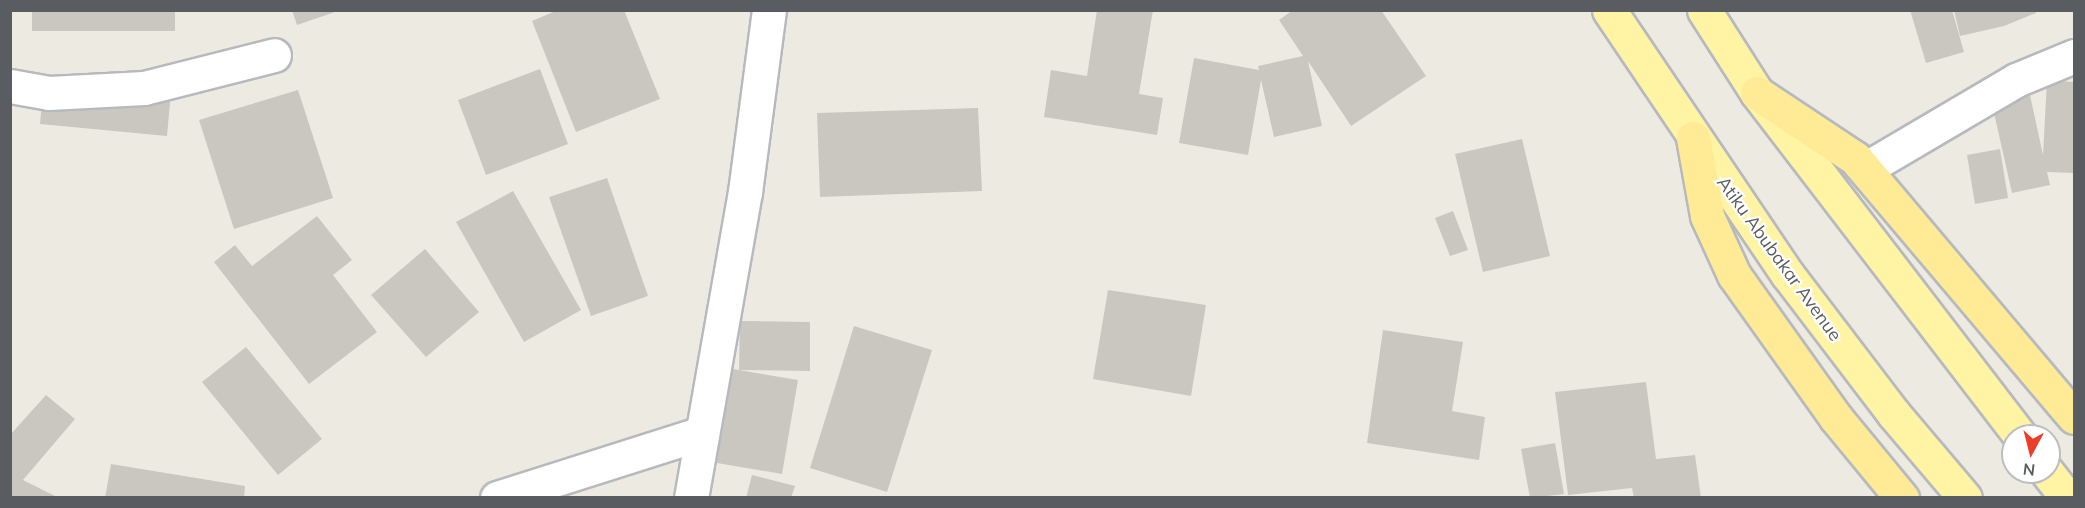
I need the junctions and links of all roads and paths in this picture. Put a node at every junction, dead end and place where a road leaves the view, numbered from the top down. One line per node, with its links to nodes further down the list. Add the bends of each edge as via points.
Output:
1 (769, 10): 12 (street, via 745,192)
2 (1609, 10): 8 (main road, Atiku Abubakar Avenue)
3 (1704, 10): 7 (main road)
4 (274, 55): 6 (street, via 144,88 49,93)
5 (2074, 56): 9 (street, via 2016,80)
6 (10, 86)
7 (1757, 93): 9 (highway, via 1809,125); 11 (main road)
8 (1693, 138): 16 (highway, via 1707,216 1734,275 1836,418); 17 (main road, Atiku Abubakar Avenue, via 1749,221 1879,394)
9 (1865, 169): 10 (highway)
10 (2074, 417)
11 (2011, 424)
12 (702, 433): 14 (street); 15 (street)
13 (2056, 484): 18 (main road)
14 (497, 498)
15 (691, 498)
16 (1902, 498)
17 (1965, 498)
18 (2067, 498)

